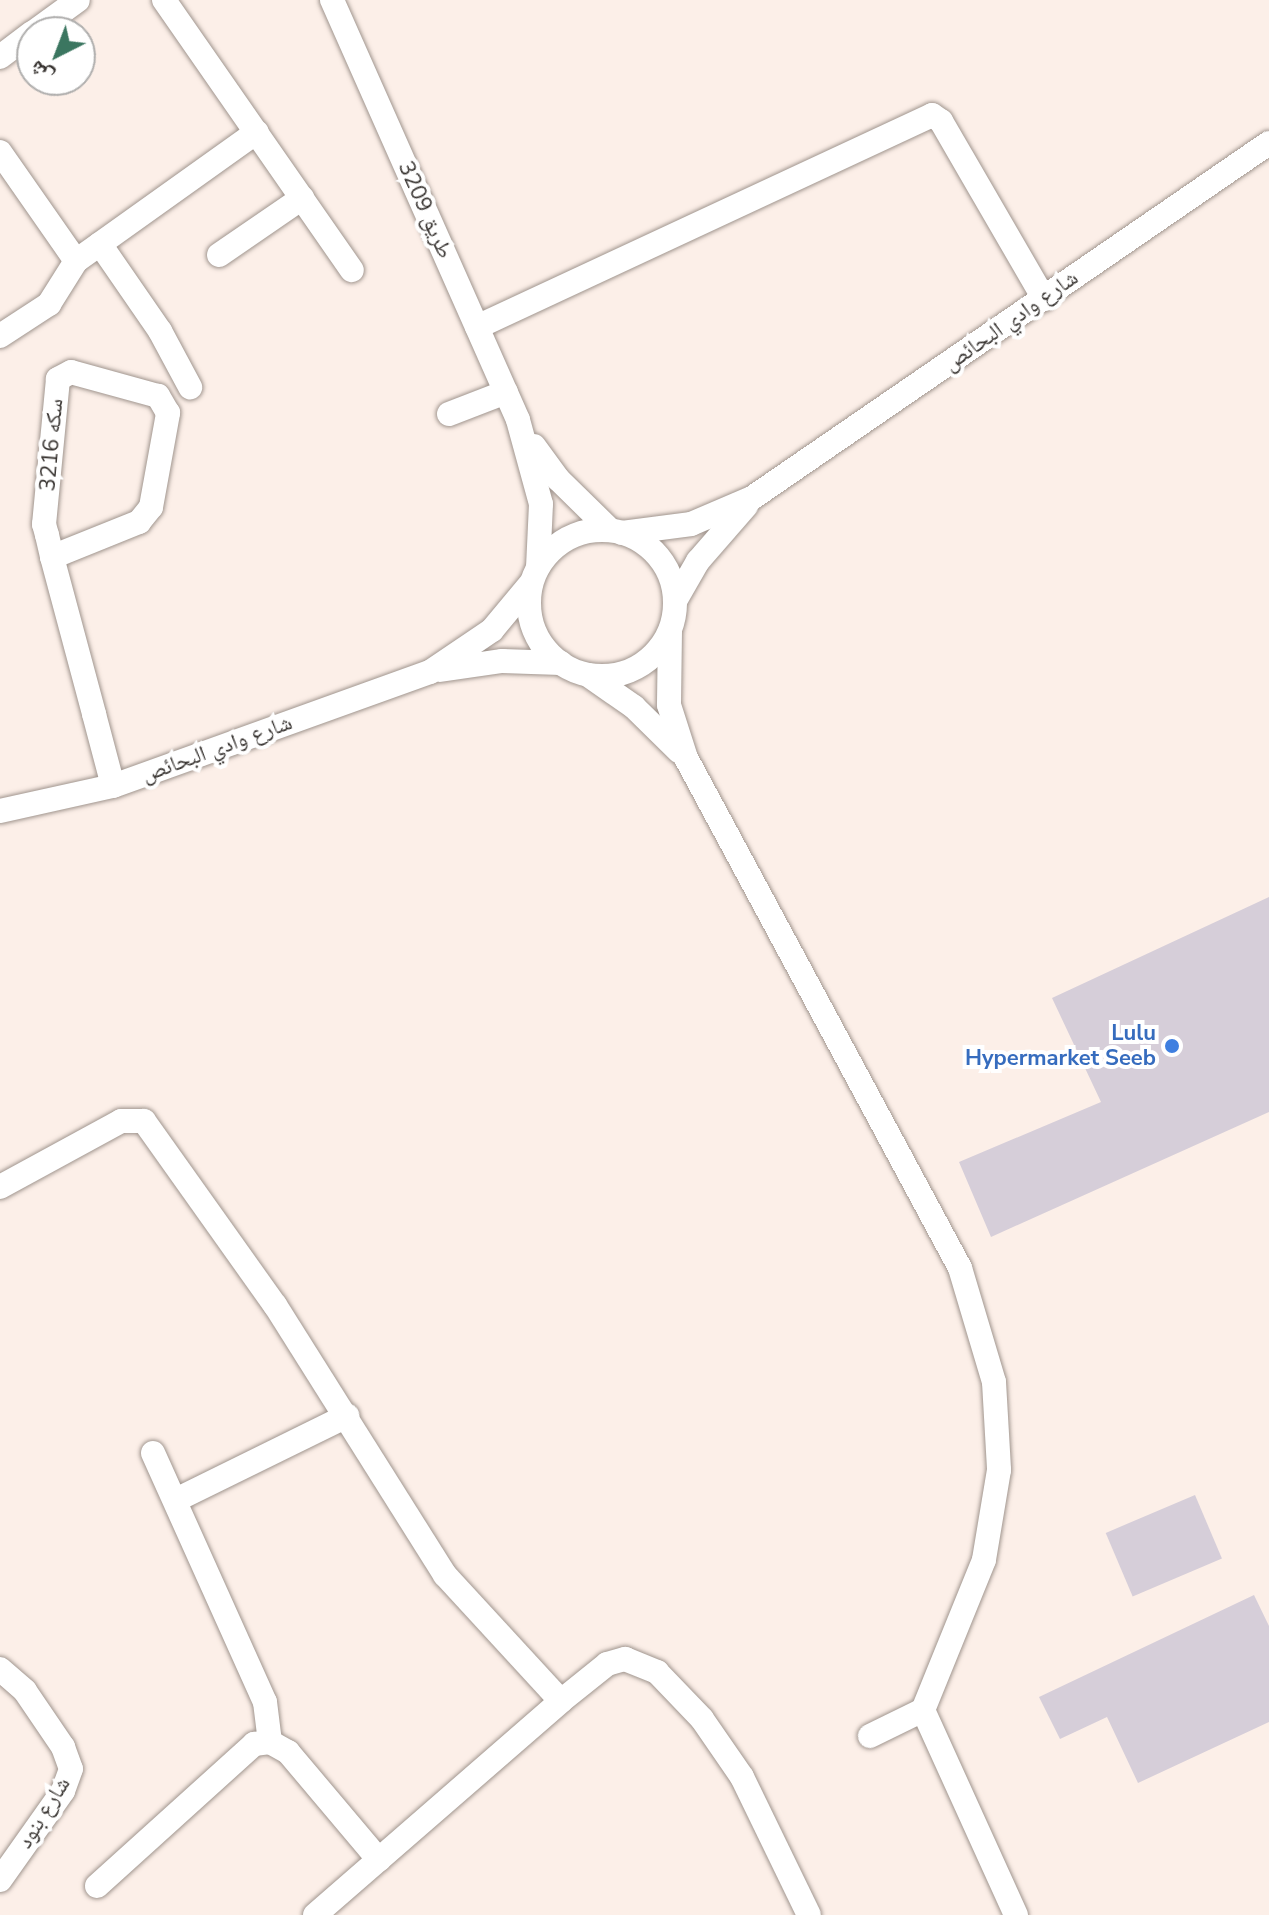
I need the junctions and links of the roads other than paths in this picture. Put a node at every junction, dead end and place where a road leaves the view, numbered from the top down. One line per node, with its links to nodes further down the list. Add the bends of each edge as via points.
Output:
1 (78, 0): 4 (street)
2 (164, 0): 5 (street)
3 (332, 0): 14 (street, طريق 3209)
4 (56, 16)
5 (257, 132): 8 (street); 9 (street)
6 (1269, 143): 13 (street, شارع وادي البحائص)
7 (0, 152): 11 (street)
8 (302, 198): 10 (street); 12 (street)
9 (100, 244): 11 (street); 16 (street, via 160,331)
10 (219, 255)
11 (76, 261): 15 (street, via 49,304)
12 (352, 270)
13 (1044, 299): 14 (street, via 941,121 932,115); 20 (street, شارع وادي البحائص)
14 (477, 327): 17 (street, طريق 3209)
15 (0, 336)
16 (190, 387)
17 (506, 392): 18 (street); 19 (street, طريق 3209)
18 (449, 414)
19 (518, 420): 21 (street, via 552,473); 23 (street, via 541,504)
20 (752, 498): 21 (street, via 691,524); 24 (street, via 698,561)
21 (616, 532): 23 (street, via 568,538); 24 (street, via 660,558)
22 (52, 557): 22 (street, سكه 3216, via 44,524 58,379 71,372 158,396 168,413 151,507 139,522); 30 (street, سكه 3216)
23 (535, 575): 26 (street, via 531,619 537,636); 27 (street, via 492,630)
24 (675, 601): 25 (street)
25 (670, 631): 28 (street, via 636,668 603,676); 29 (street, via 669,705)
26 (561, 663): 27 (street, via 502,661); 28 (street)
27 (430, 672): 30 (street, شارع وادي البحائص)
28 (586, 674): 29 (street, via 634,707)
29 (686, 758): 38 (street, via 960,1268 994,1382 999,1470 984,1560)
30 (113, 786): 31 (street, شارع وادي البحائص)
31 (0, 811)
32 (0, 1187): 33 (street, via 121,1121 144,1121)
33 (347, 1416): 35 (street); 37 (street, via 445,1575)
34 (153, 1453): 35 (street)
35 (176, 1500): 40 (street, via 265,1702)
36 (0, 1669): 42 (street, شارع بنود, via 33,1702 71,1769 63,1791)
37 (561, 1701): 41 (street); 45 (street, via 607,1664 625,1659 657,1672 702,1719 742,1777)
38 (923, 1710): 39 (street); 46 (street)
39 (870, 1736)
40 (270, 1742): 41 (street, via 288,1752); 43 (street, via 254,1744)
41 (379, 1860): 44 (street)
42 (0, 1880)
43 (97, 1886)
44 (315, 1915)
45 (809, 1915)
46 (1016, 1915)

